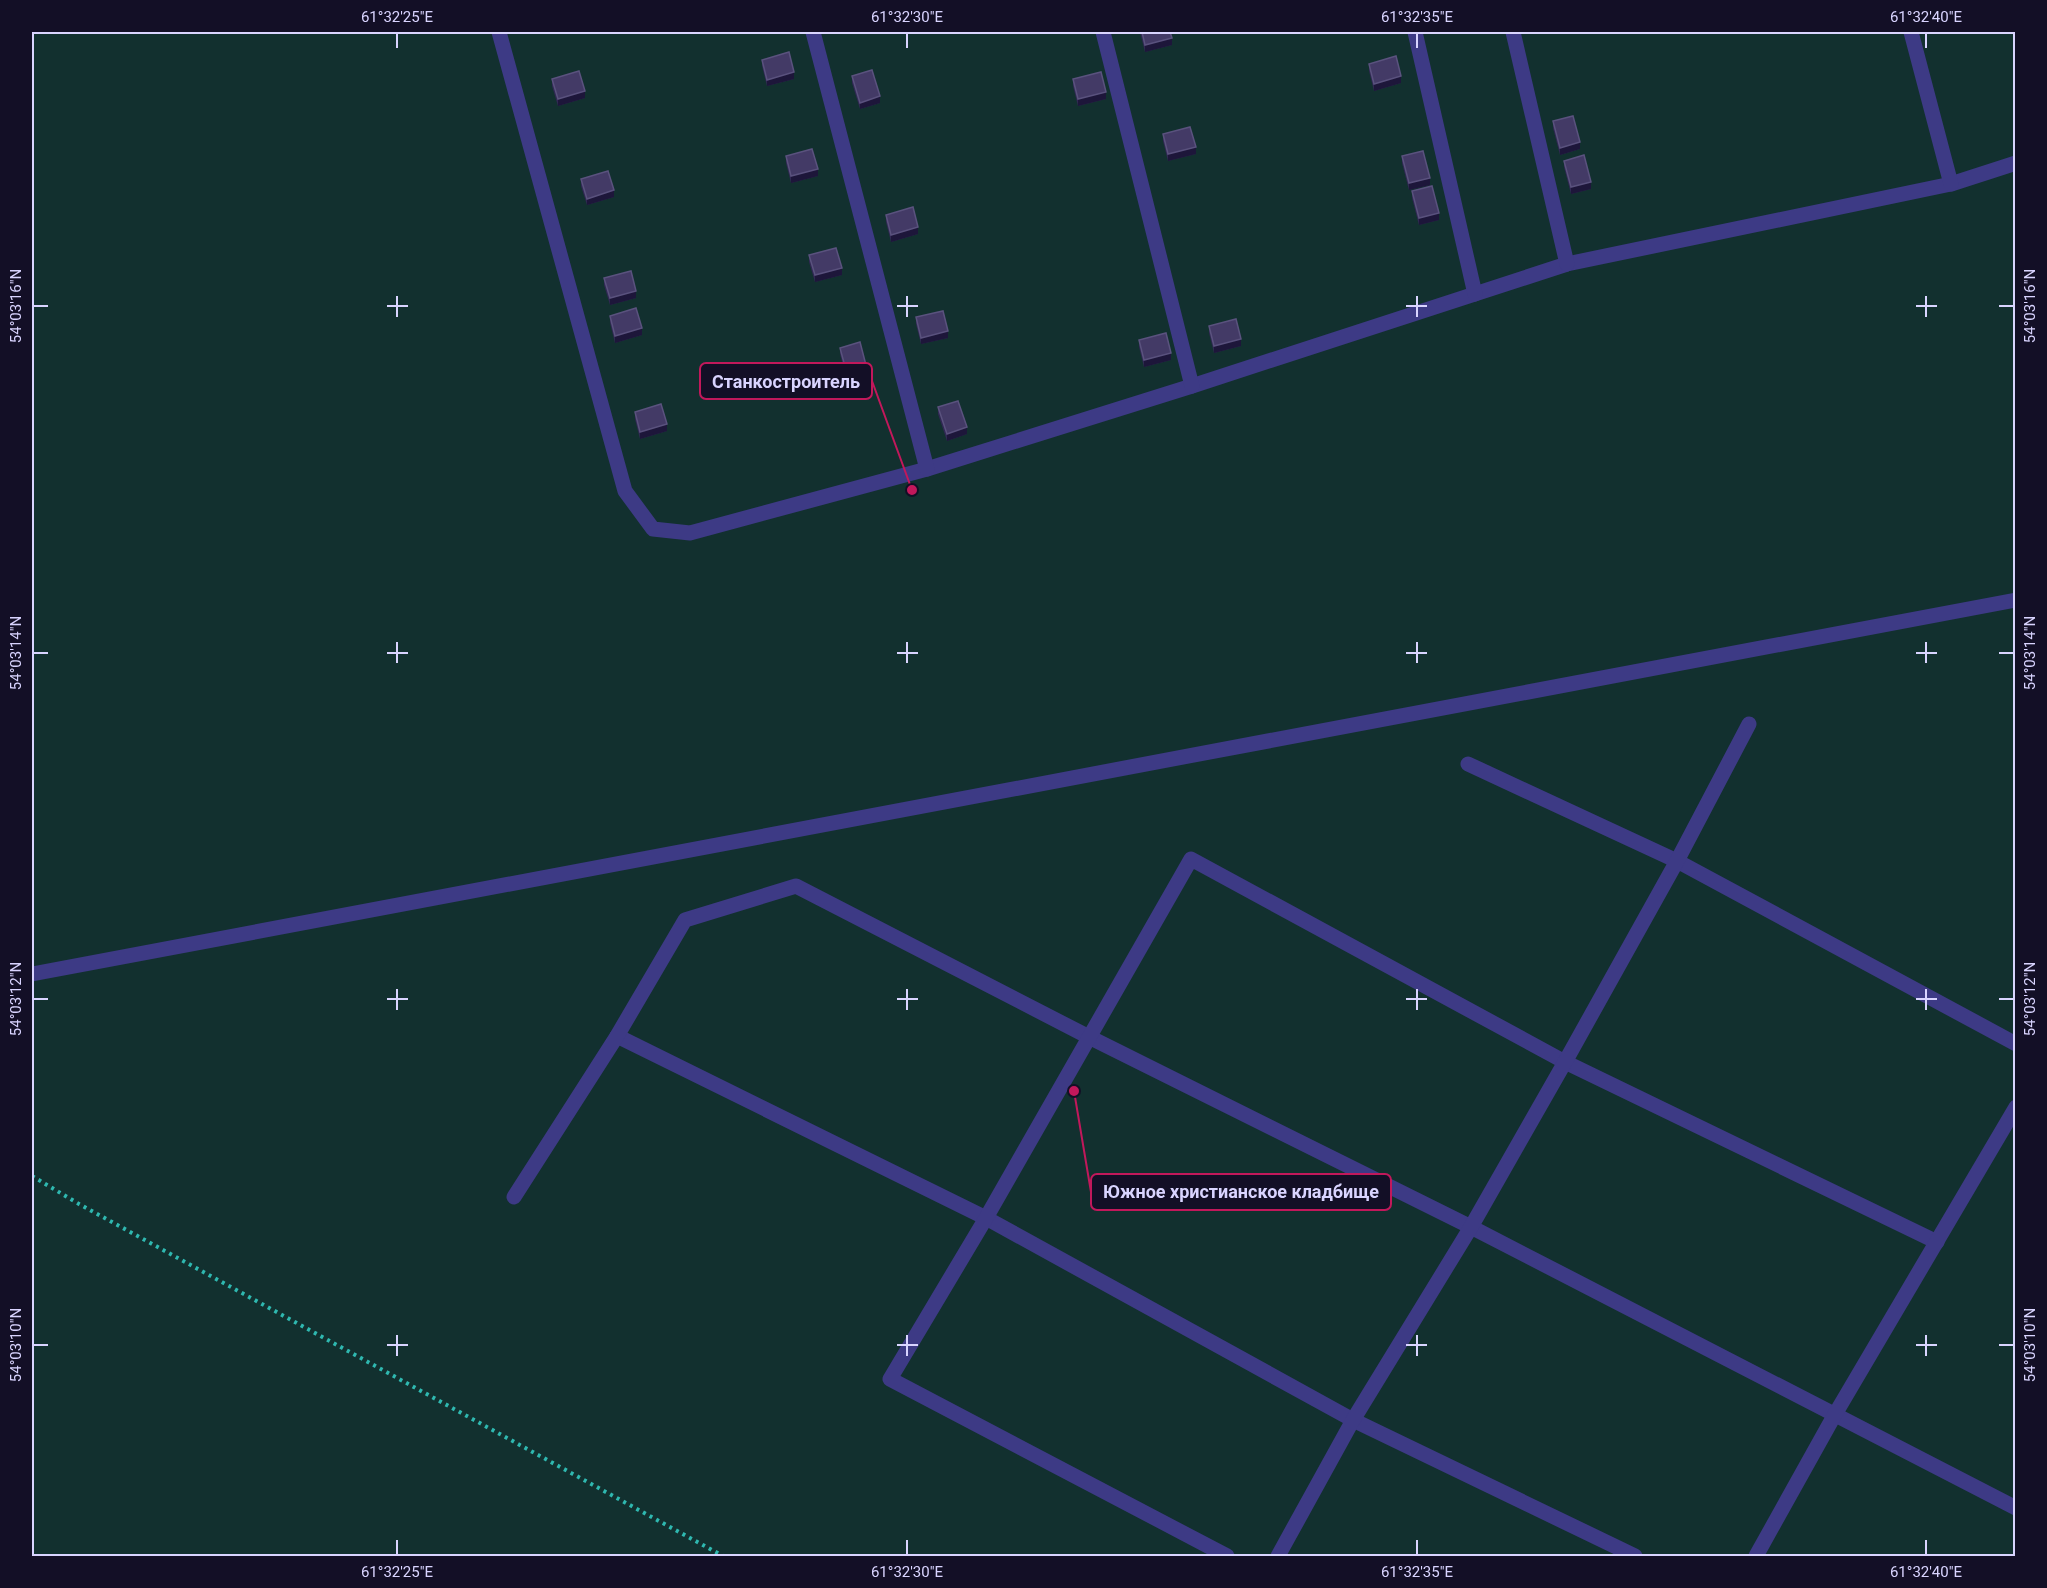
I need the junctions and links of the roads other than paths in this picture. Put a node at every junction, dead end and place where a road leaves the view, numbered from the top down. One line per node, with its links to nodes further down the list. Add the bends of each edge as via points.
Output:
1 (499, 32): 12 (lane, via 625,491 653,529 690,533)
2 (813, 32): 12 (lane)
3 (1104, 32): 11 (lane)
4 (1415, 32): 10 (lane)
5 (1513, 32): 9 (lane)
6 (1911, 32): 8 (lane)
7 (2016, 163): 8 (lane)
8 (1951, 184): 9 (lane)
9 (1567, 264): 10 (lane)
10 (1475, 294): 11 (lane)
11 (1192, 386): 12 (lane)
12 (927, 469)
13 (2016, 600): 17 (lane)
14 (1749, 724): 16 (lane)
15 (1468, 764): 16 (lane)
16 (1677, 861): 20 (lane); 21 (lane)
17 (32, 974)
18 (617, 1036): 19 (lane, via 685,920 796,886); 23 (lane); 24 (lane)
19 (1089, 1037): 21 (lane, via 1191,859); 24 (lane); 25 (lane)
20 (2016, 1044)
21 (1565, 1062): 25 (lane); 26 (lane)
22 (2016, 1107): 26 (lane)
23 (514, 1197)
24 (986, 1218): 28 (lane); 30 (lane, via 890,1379)
25 (1471, 1227): 27 (lane); 28 (lane)
26 (1937, 1242): 27 (lane)
27 (1834, 1416): 29 (lane); 33 (lane)
28 (1353, 1420): 31 (lane); 32 (lane)
29 (2016, 1508)
30 (1227, 1557)
31 (1278, 1557)
32 (1635, 1557)
33 (1756, 1557)

